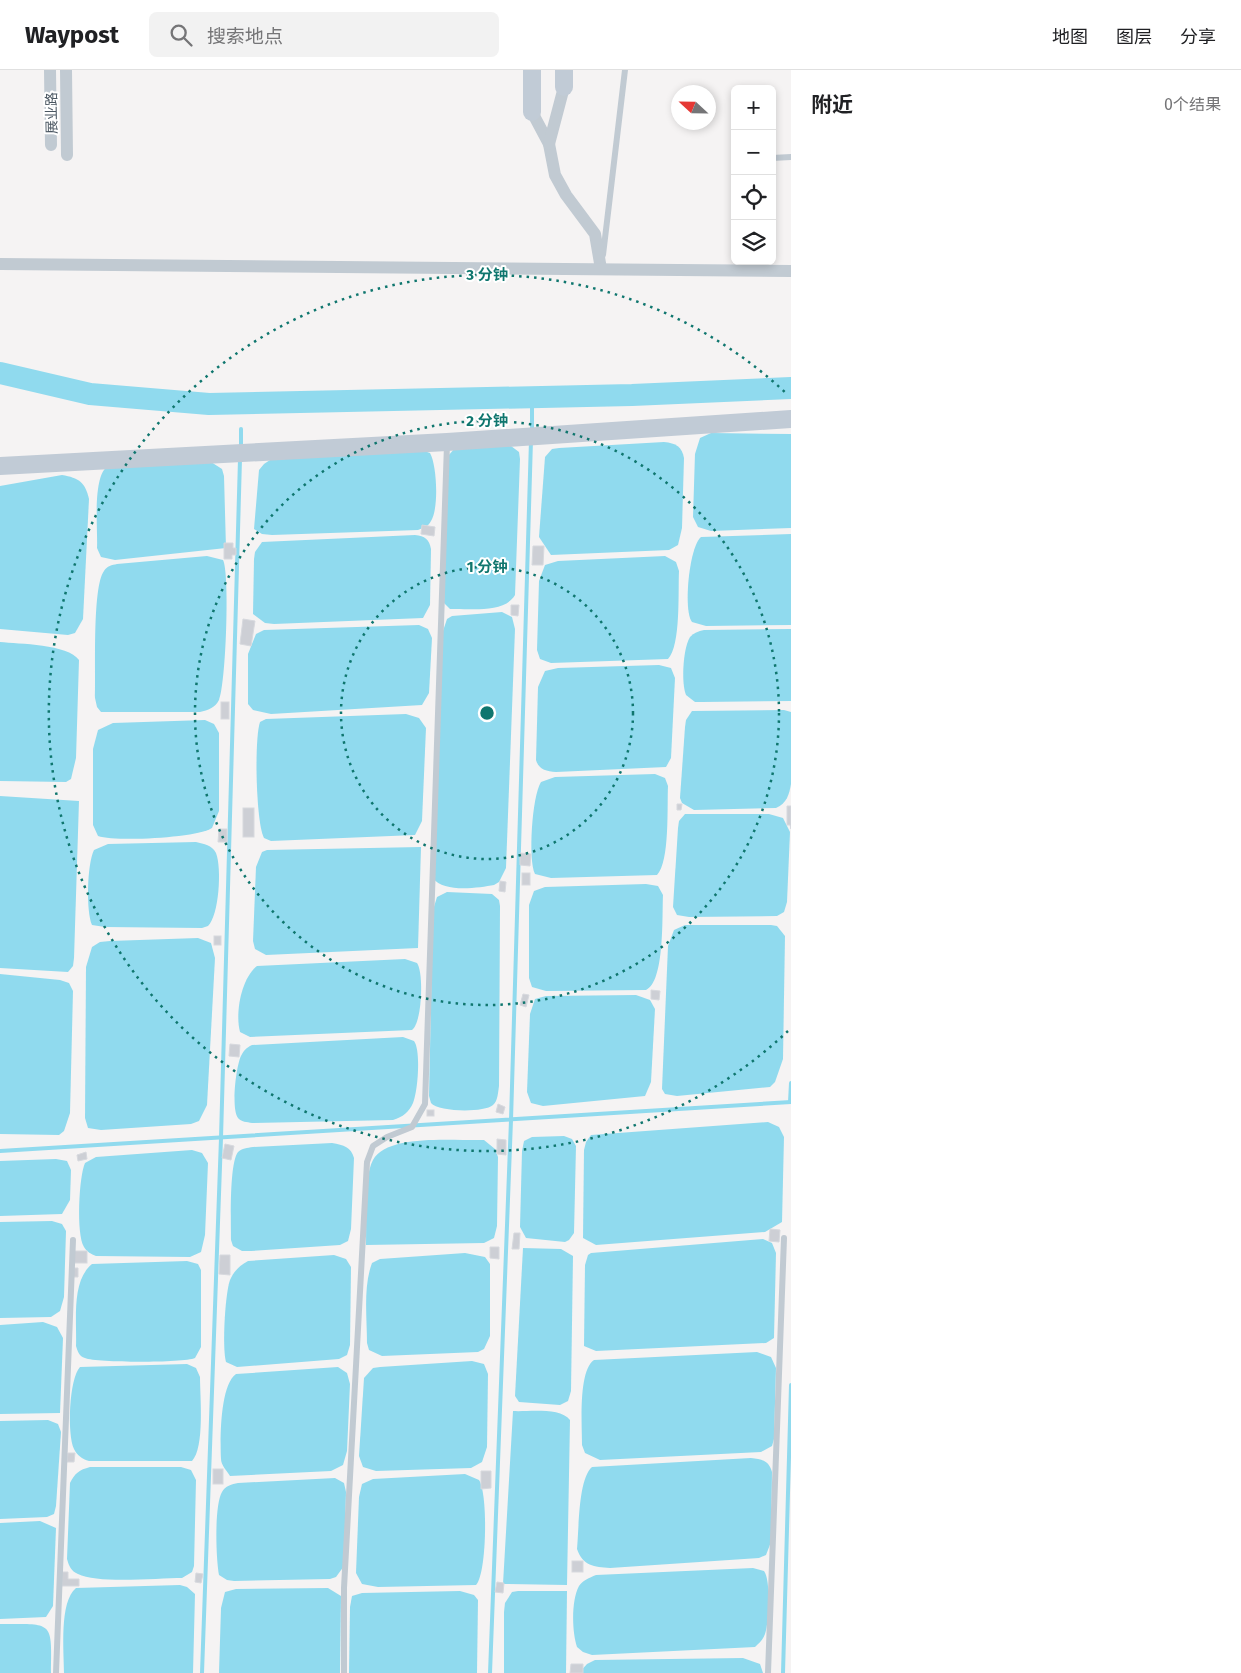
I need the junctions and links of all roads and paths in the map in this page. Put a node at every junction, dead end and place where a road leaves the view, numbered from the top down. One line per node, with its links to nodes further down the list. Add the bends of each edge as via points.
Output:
1 (50, 70): 8 (street)
2 (66, 70): 9 (street, 展业路)
3 (532, 70): 6 (street)
4 (625, 70): 13 (lane)
5 (564, 79): 7 (street)
6 (532, 112): 7 (street)
7 (549, 144): 13 (street, via 555,175 595,234)
8 (51, 145)
9 (67, 155)
10 (791, 157): 11 (lane)
11 (776, 158)
12 (0, 264): 13 (street)
13 (601, 269): 14 (street)
14 (791, 270)
15 (791, 419): 16 (street)
16 (447, 442): 17 (street); 21 (lane, via 425,1104 412,1127 374,1146 367,1162 344,1588)
17 (0, 466)
18 (784, 1238): 22 (lane)
19 (73, 1240): 20 (lane)
20 (56, 1673)
21 (344, 1673)
22 (768, 1673)

